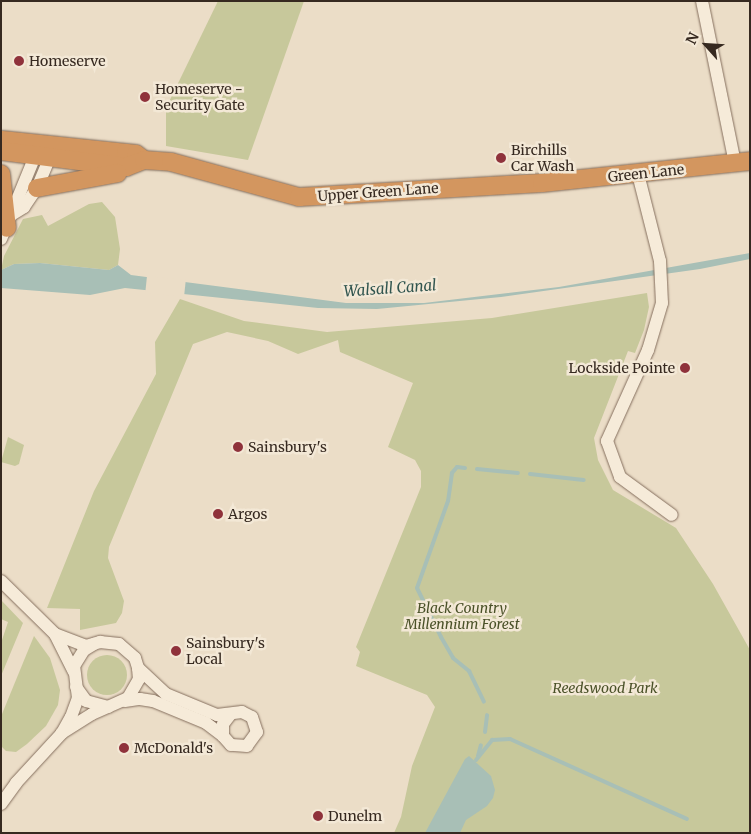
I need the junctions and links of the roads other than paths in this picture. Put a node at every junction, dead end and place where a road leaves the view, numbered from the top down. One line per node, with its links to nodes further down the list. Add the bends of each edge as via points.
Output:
1 (702, 1): 6 (street)
2 (1, 140): 4 (highway)
3 (1, 150): 4 (highway)
4 (45, 150): 5 (highway, via 136,154); 7 (highway); 11 (street); 12 (street, via 14,202)
5 (144, 160): 7 (highway); 10 (highway, Upper Green Lane, via 171,162 218,173 300,197)
6 (743, 162): 9 (highway, Green Lane)
7 (126, 167): 11 (highway, via 119,173)
8 (1, 174): 12 (highway)
9 (638, 174): 10 (highway, Green Lane); 13 (street, via 660,261 662,284 656,326 608,441 620,477)
10 (542, 183)
11 (37, 188): 12 (street)
12 (7, 227)
13 (672, 515)
14 (2, 583): 15 (street)
15 (51, 631): 16 (street, via 86,646); 18 (street)
16 (96, 643): 17 (street, via 119,644 135,658); 18 (street, via 78,657)
17 (138, 668): 19 (street, via 135,689); 21 (street, via 166,694 217,714)
18 (74, 679): 20 (street, via 86,700); 22 (street, via 76,705)
19 (125, 701): 20 (street); 23 (street, via 140,698 154,702 206,723)
20 (108, 707): 22 (street)
21 (230, 715): 23 (street, via 223,724); 23 (street, via 242,712 252,716 257,727 256,738 247,746 236,747)
22 (62, 733): 24 (street)
23 (223, 736)
24 (1, 804)

